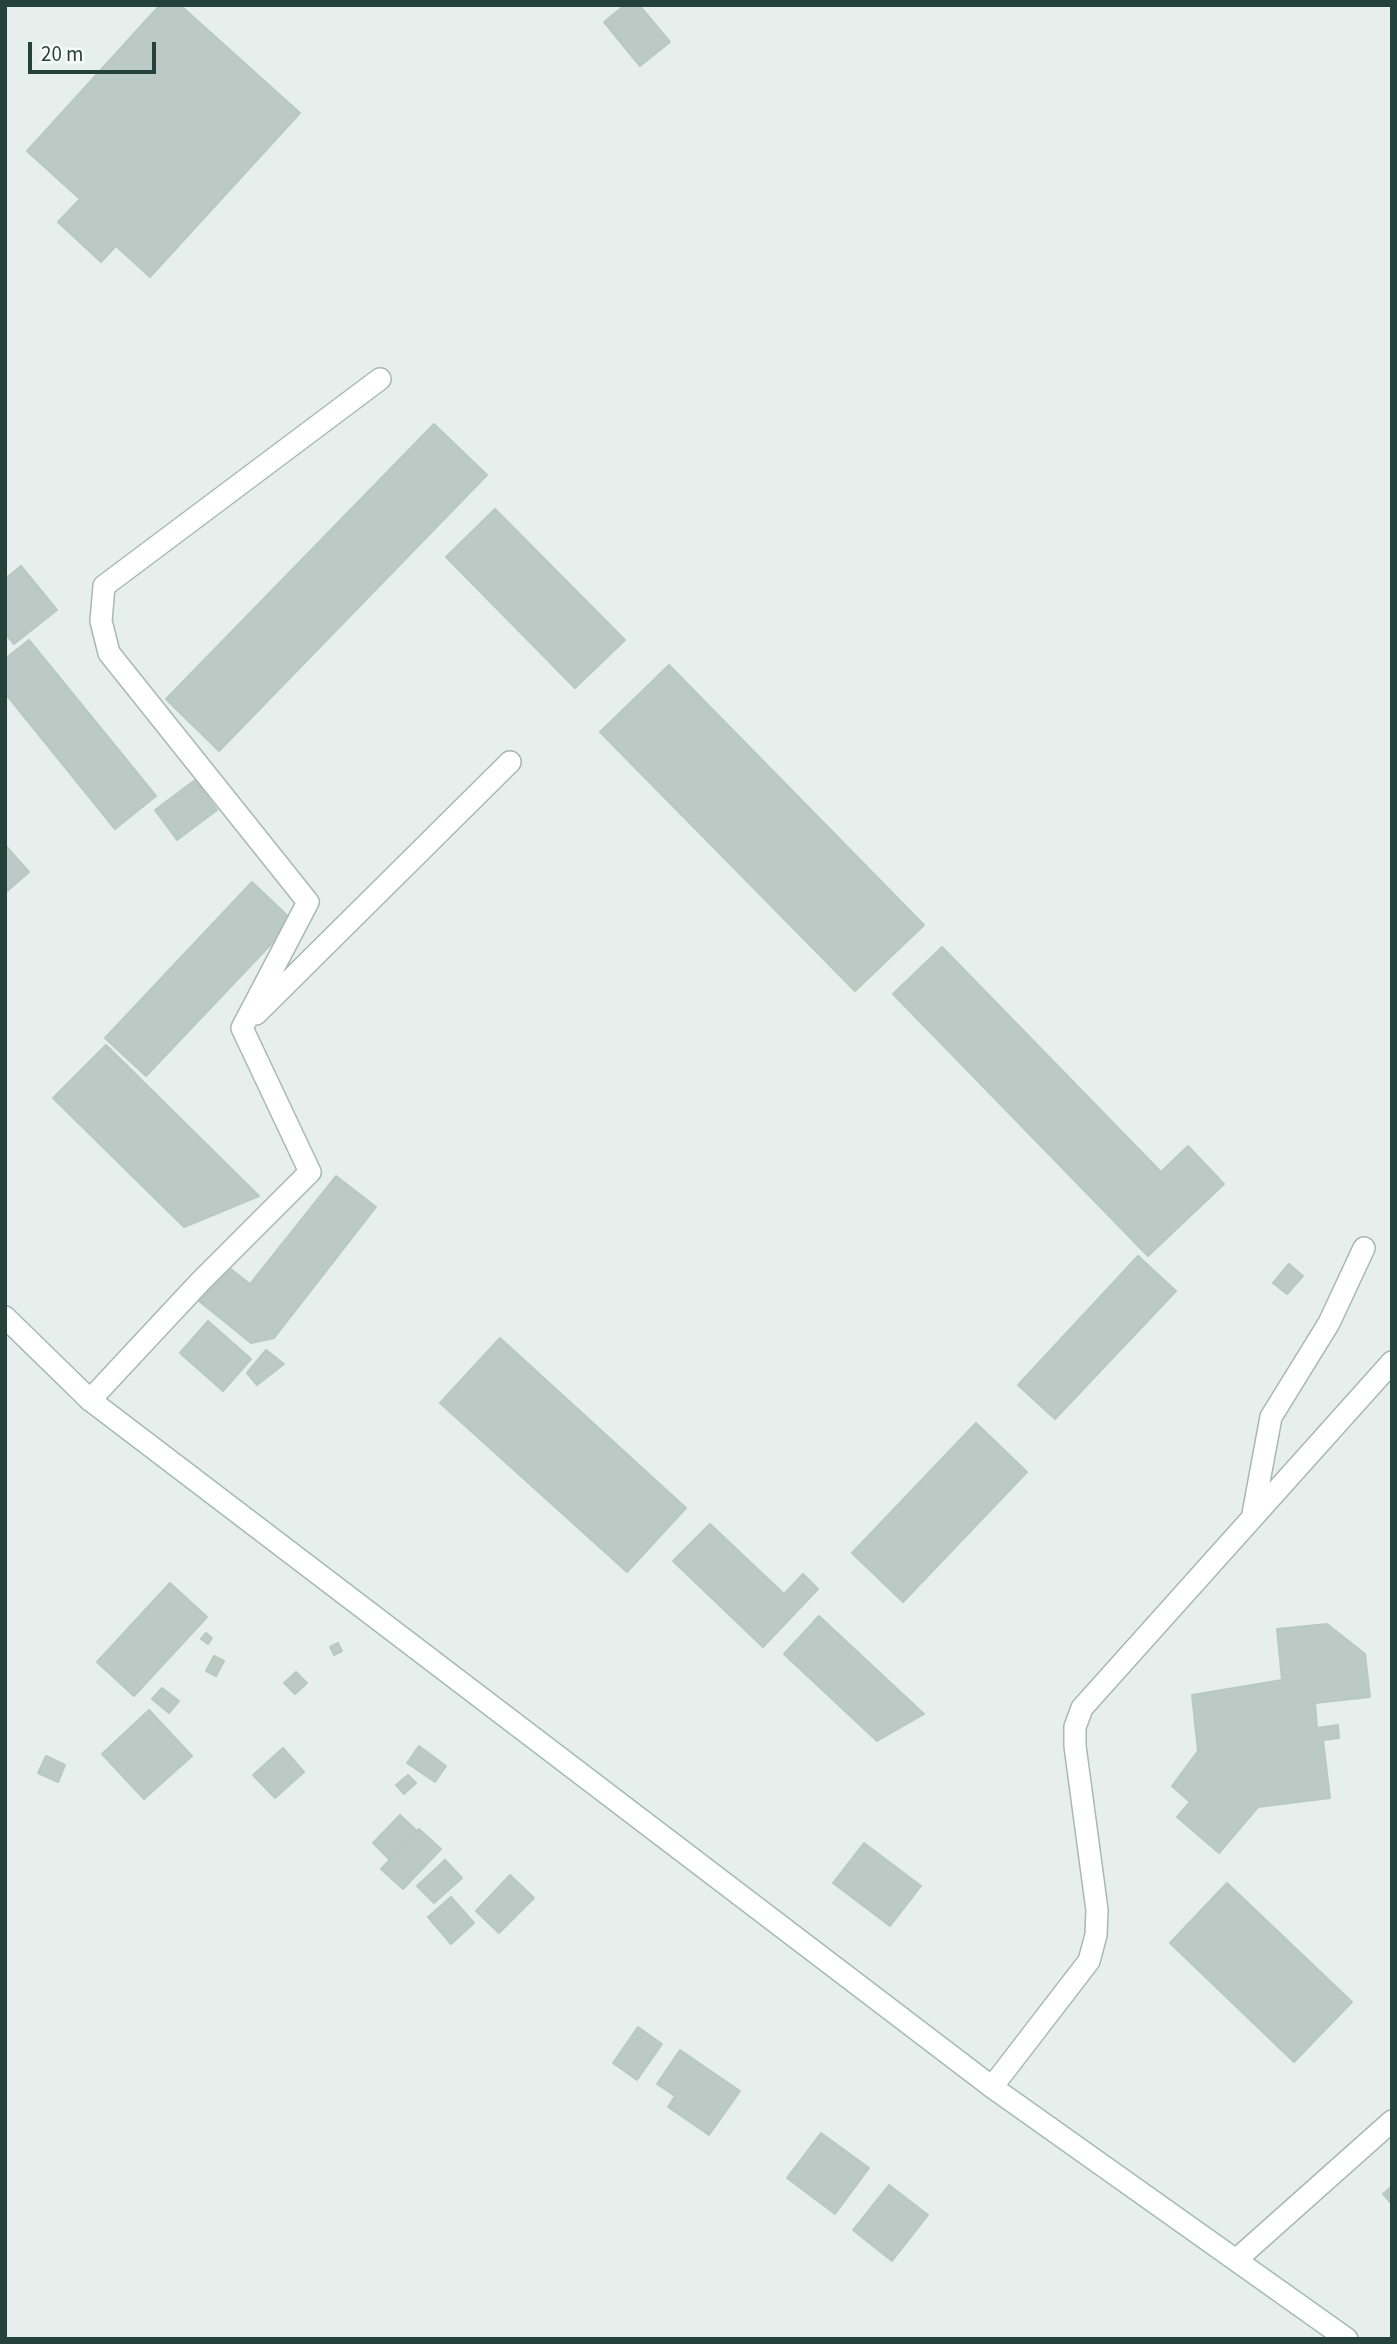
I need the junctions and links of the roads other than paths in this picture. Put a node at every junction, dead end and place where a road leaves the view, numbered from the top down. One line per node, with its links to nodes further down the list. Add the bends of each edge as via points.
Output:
1 (380, 379): 3 (street, via 104,586 101,621 109,653 308,902)
2 (510, 762): 3 (street)
3 (242, 1028): 7 (street, via 310,1172)
4 (1364, 1248): 8 (street, via 1329,1324 1271,1417)
5 (5, 1317): 7 (street)
6 (1392, 1362): 8 (street)
7 (90, 1400): 9 (street)
8 (1253, 1515): 9 (street, via 1082,1708 1075,1746 1097,1910 1096,1935 1089,1961)
9 (992, 2087): 11 (street)
10 (1392, 2121): 11 (street)
11 (1236, 2260): 12 (street)
12 (1347, 2339)

